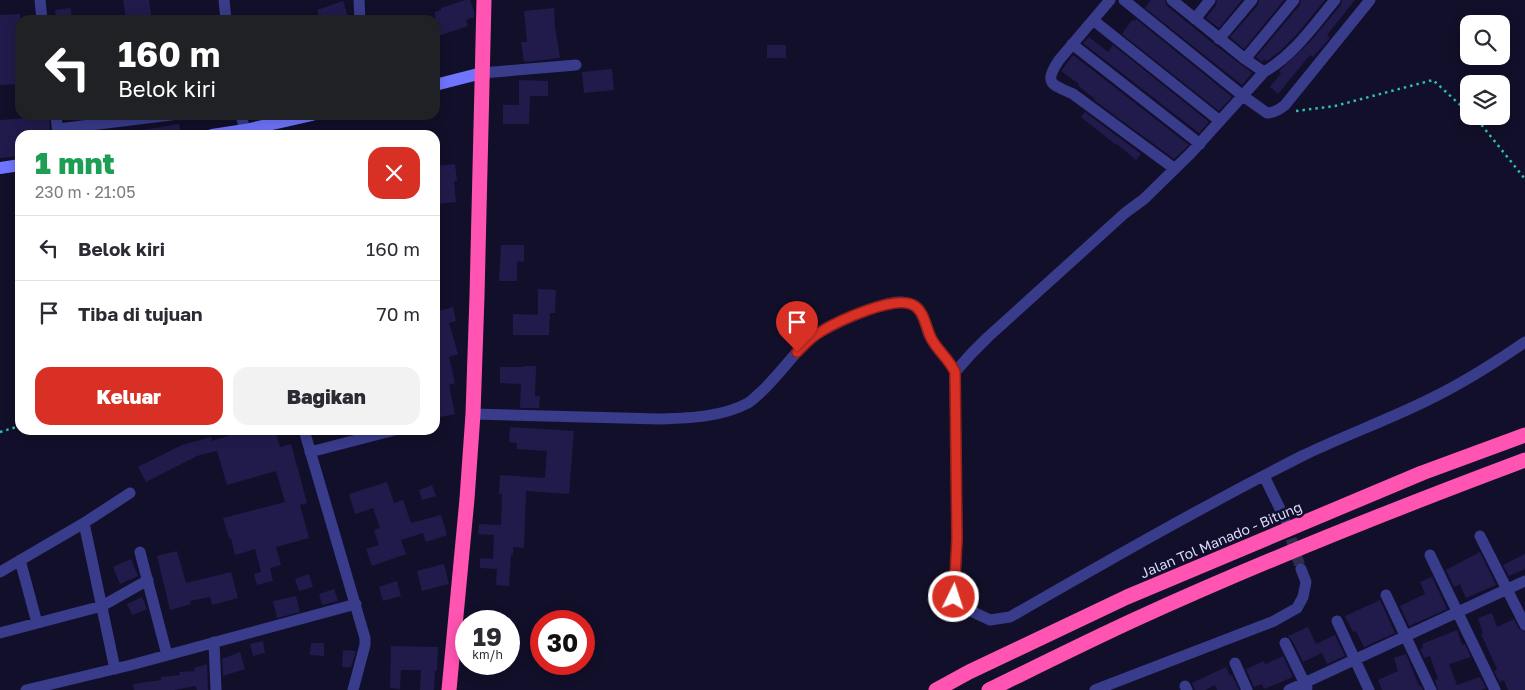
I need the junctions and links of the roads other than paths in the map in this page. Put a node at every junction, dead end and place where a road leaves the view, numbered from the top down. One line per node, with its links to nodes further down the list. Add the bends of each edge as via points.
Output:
1 (40, 0): 13 (street)
2 (224, 0): 14 (street)
3 (359, 0): 15 (street)
4 (484, 0): 23 (highway)
5 (1110, 0): 17 (street)
6 (1124, 0): 25 (street)
7 (1172, 0): 16 (street)
8 (1210, 0): 16 (street)
9 (1252, 0): 18 (street)
10 (1294, 0): 20 (street)
11 (1335, 0): 22 (street, via 1294,48)
12 (1370, 0): 25 (street, via 1285,105 1267,113)
13 (42, 15)
14 (226, 15)
15 (360, 15)
16 (1195, 19): 18 (street)
17 (1093, 20): 19 (street); 28 (street)
18 (1219, 39): 20 (street)
19 (1072, 44): 31 (street); 34 (street, via 1052,70 1051,82)
20 (1245, 59): 22 (street)
21 (576, 65): 23 (street)
22 (1264, 72): 25 (street)
23 (482, 74): 24 (street); 37 (highway)
24 (440, 84)
25 (1243, 96): 28 (street)
26 (138, 120): 29 (street)
27 (293, 120): 30 (street)
28 (1220, 121): 31 (street)
29 (71, 130)
30 (254, 130)
31 (1200, 144): 34 (street)
32 (15, 166): 33 (street)
33 (0, 168)
34 (1174, 169): 36 (street, via 988,337)
35 (1525, 342): 43 (street, via 1434,397)
36 (955, 372): 37 (street, via 934,344 918,308 912,304 892,302 820,332 807,341 750,402 728,412 660,419); 43 (street, via 957,539 954,597 971,611 990,620 1010,617)
37 (473, 414): 75 (highway)
38 (305, 435): 41 (street)
39 (376, 435): 41 (street)
40 (1525, 435): 76 (highway, Jalan Tol Manado - Bitung, via 1422,473 1136,593)
41 (310, 452): 57 (street)
42 (1525, 460): 77 (highway, via 1280,556 1136,619)
43 (1264, 476): 45 (street)
44 (130, 493): 46 (street)
45 (1285, 519)
46 (84, 522): 50 (street); 58 (street)
47 (1480, 536): 55 (street)
48 (140, 552): 53 (street)
49 (1430, 555): 59 (street)
50 (20, 560): 52 (street); 61 (street)
51 (1301, 569): 78 (street, via 1306,582 1297,608 1274,621)
52 (0, 572)
53 (148, 580): 58 (street); 67 (street)
54 (1525, 581): 55 (street)
55 (1508, 589): 59 (street); 62 (street)
56 (1386, 595): 64 (street)
57 (356, 604): 65 (street); 74 (street, via 365,645)
58 (102, 606): 61 (street); 70 (street)
59 (1458, 612): 64 (street); 83 (street)
60 (1337, 621): 68 (street)
61 (37, 623): 63 (street)
62 (1525, 625)
63 (0, 633)
64 (1406, 636): 68 (street); 82 (street)
65 (214, 642): 67 (street); 73 (street)
66 (1285, 643): 71 (street)
67 (167, 655): 70 (street)
68 (1355, 660): 71 (street); 81 (street)
69 (1234, 663): 79 (street)
70 (115, 669): 72 (street)
71 (1306, 687): 80 (street)
72 (25, 690)
73 (216, 690)
74 (354, 690)
75 (449, 690)
76 (936, 690)
77 (989, 690)
78 (1095, 690)
79 (1247, 690)
80 (1290, 690)
81 (1369, 690)
82 (1431, 690)
83 (1495, 690)

